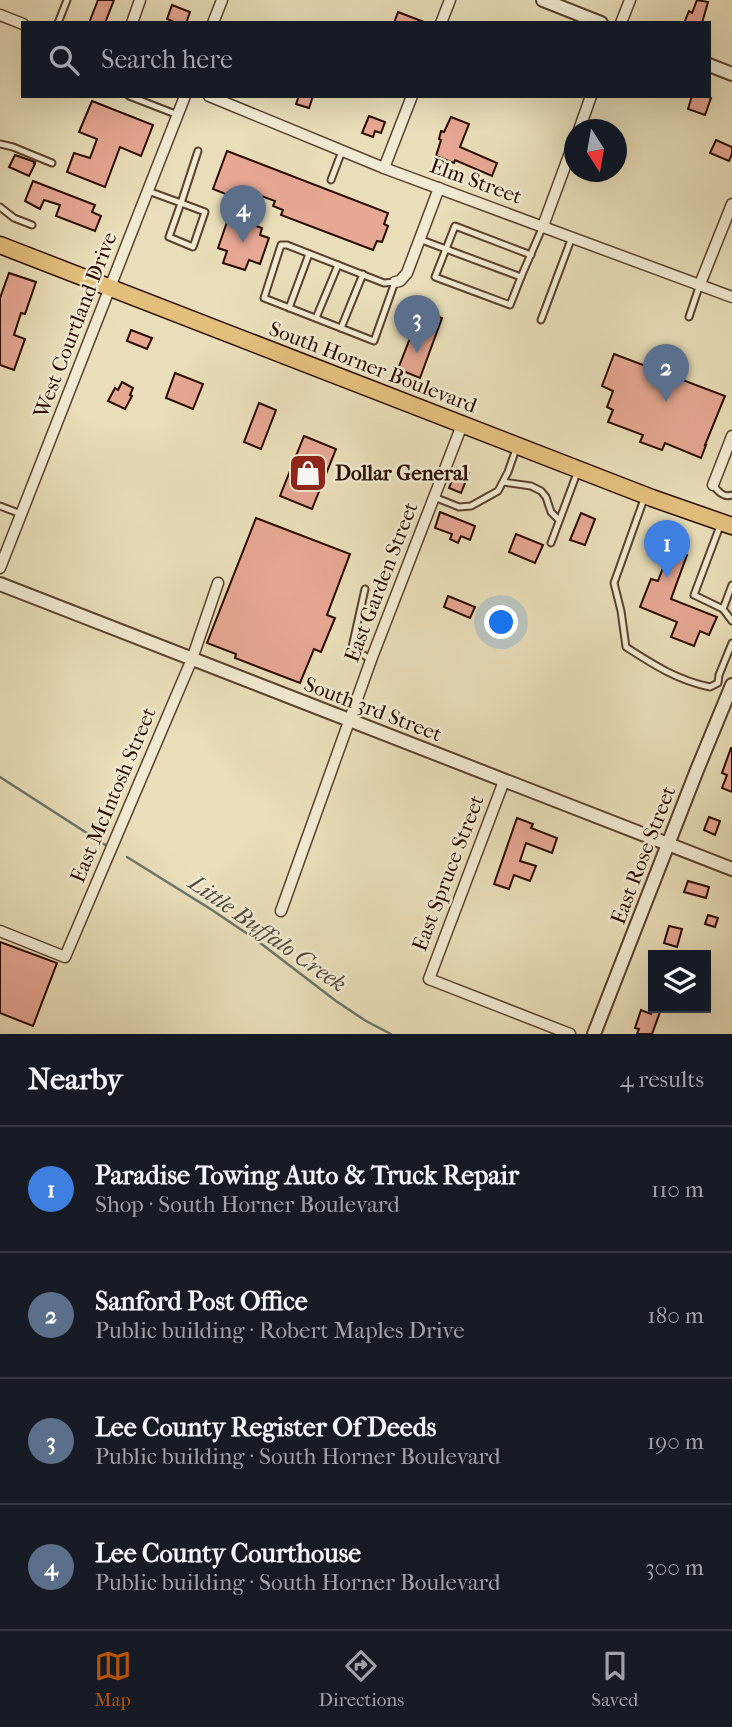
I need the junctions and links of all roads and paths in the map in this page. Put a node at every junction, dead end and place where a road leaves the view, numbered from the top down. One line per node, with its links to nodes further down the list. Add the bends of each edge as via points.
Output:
1 (67, 0): 8 (lane)
2 (140, 0): 9 (street)
3 (222, 0): 10 (street)
4 (450, 0): 11 (street)
5 (543, 0): 12 (street)
6 (630, 0): 13 (street)
7 (0, 15): 14 (street)
8 (59, 21)
9 (133, 21)
10 (214, 21)
11 (442, 21)
12 (596, 21)
13 (622, 21)
14 (21, 23)
15 (711, 66): 16 (street)
16 (732, 74)
17 (134, 98): 22 (lane)
18 (184, 98): 22 (street, West Courtland Drive)
19 (214, 98): 26 (street, Elm Street)
20 (411, 98): 28 (street)
21 (591, 98): 23 (street)
22 (178, 115): 32 (street, West Courtland Drive)
23 (583, 119)
24 (0, 144): 27 (lane)
25 (198, 151): 33 (lane)
26 (342, 151): 28 (street, Elm Street); 30 (lane)
27 (52, 163)
28 (384, 168): 31 (street, Elm Street)
29 (564, 171): 37 (street)
30 (331, 180)
31 (439, 188): 37 (street, Elm Street); 39 (street)
32 (148, 191): 33 (lane); 49 (street, West Courtland Drive)
33 (181, 203): 33 (lane, via 205,212 193,247 169,237)
34 (732, 204): 48 (street)
35 (0, 207): 36 (lane)
36 (33, 225)
37 (543, 226): 38 (street, Elm Street); 43 (lane)
38 (572, 237): 48 (street, Elm Street); 54 (lane)
39 (419, 239): 41 (lane); 47 (street, via 407,273)
40 (0, 245): 49 (main road, South Horner Boulevard)
41 (446, 249): 43 (lane, via 455,226); 46 (lane); 46 (lane, via 435,277 510,305)
42 (309, 254): 44 (lane); 51 (lane); 51 (lane, via 281,245 264,298)
43 (531, 255): 46 (lane)
44 (338, 265): 45 (lane); 53 (lane)
45 (363, 274): 47 (lane); 55 (lane)
46 (521, 277)
47 (394, 282): 55 (lane, via 374,341)
48 (700, 284): 50 (street, Elm Street); 52 (lane)
49 (110, 288): 56 (main road, South Horner Boulevard); 66 (street, West Courtland Drive)
50 (732, 297)
51 (289, 308): 53 (lane)
52 (688, 317)
53 (316, 318): 55 (lane)
54 (541, 320)
55 (341, 328)
56 (463, 425): 58 (main road, South Horner Boulevard); 64 (street, East Garden Street)
57 (732, 436): 61 (street)
58 (517, 446): 59 (main road, South Horner Boulevard); 60 (lane)
59 (578, 470): 63 (main road, South Horner Boulevard); 67 (lane)
60 (503, 482): 64 (lane, via 498,491 471,506 459,507); 67 (lane, via 541,491)
61 (713, 485): 62 (lane, via 719,493)
62 (732, 495)
63 (645, 496): 68 (main road, South Horner Boulevard); 80 (lane, via 614,583 625,646 689,682 710,687)
64 (434, 497): 79 (street, East Garden Street)
65 (0, 506): 66 (lane)
66 (21, 514): 70 (street, West Courtland Drive)
67 (559, 520): 69 (lane)
68 (727, 525): 75 (lane, via 694,595)
69 (551, 543)
70 (0, 568)
71 (0, 583): 78 (street, South 3rd Street)
72 (218, 583): 78 (street, East McIntosh Street)
73 (732, 585): 75 (lane)
74 (365, 589): 79 (lane, via 352,648)
75 (723, 609): 76 (lane)
76 (732, 621)
77 (732, 643): 80 (lane)
78 (192, 659): 82 (street, South 3rd Street); 87 (street, East McIntosh Street, via 65,957)
79 (371, 660): 82 (street, East Garden Street)
80 (718, 682): 81 (lane)
81 (731, 689): 84 (street, East Rose Street)
82 (349, 720): 83 (street, South 3rd Street); 86 (street, East Garden Street)
83 (504, 781): 84 (street, South 3rd Street); 88 (street, East Spruce Street, via 429,979)
84 (668, 844): 85 (street, South 3rd Street); 89 (street, East Rose Street)
85 (732, 869)
86 (281, 911)
87 (0, 931)
88 (570, 1034)
89 (594, 1034)

